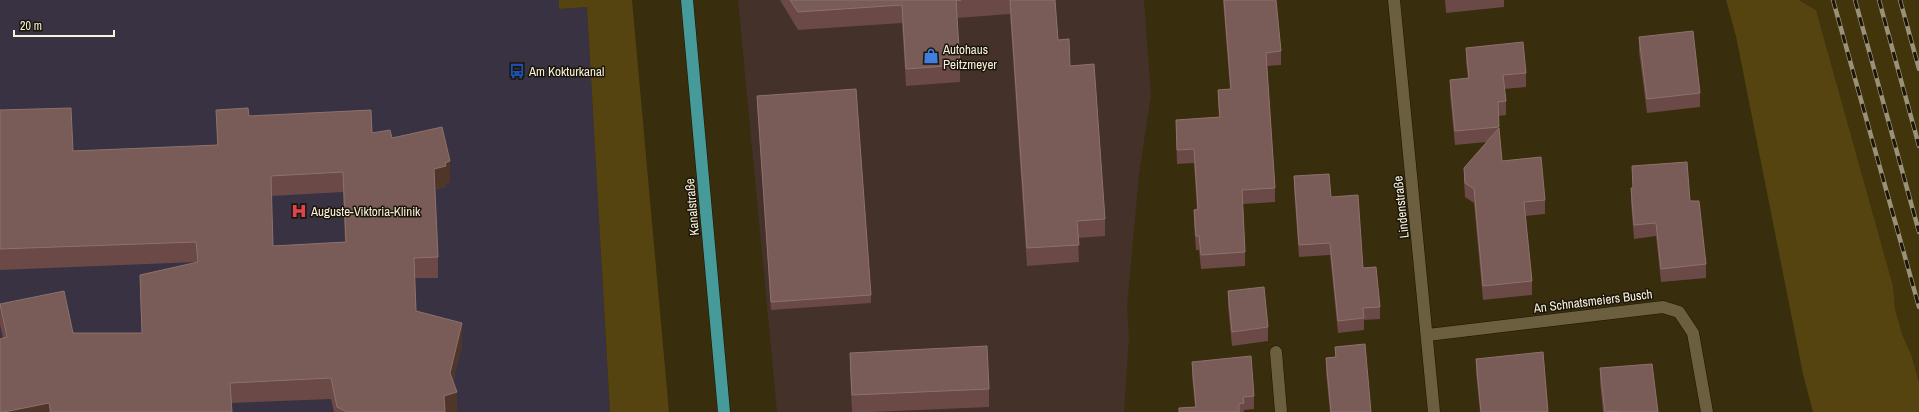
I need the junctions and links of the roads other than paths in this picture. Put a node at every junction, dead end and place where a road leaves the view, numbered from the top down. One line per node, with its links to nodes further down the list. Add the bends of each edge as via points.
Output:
1 (687, 0): 5 (main road, Kanalstraße)
2 (1394, 0): 3 (street, Lindenstraße)
3 (1428, 335): 7 (street, Lindenstraße); 8 (street, An Schnatsmeiers Busch, via 1663,307 1679,312 1693,333)
4 (1276, 352): 6 (street)
5 (724, 412)
6 (1281, 412)
7 (1434, 412)
8 (1707, 412)

